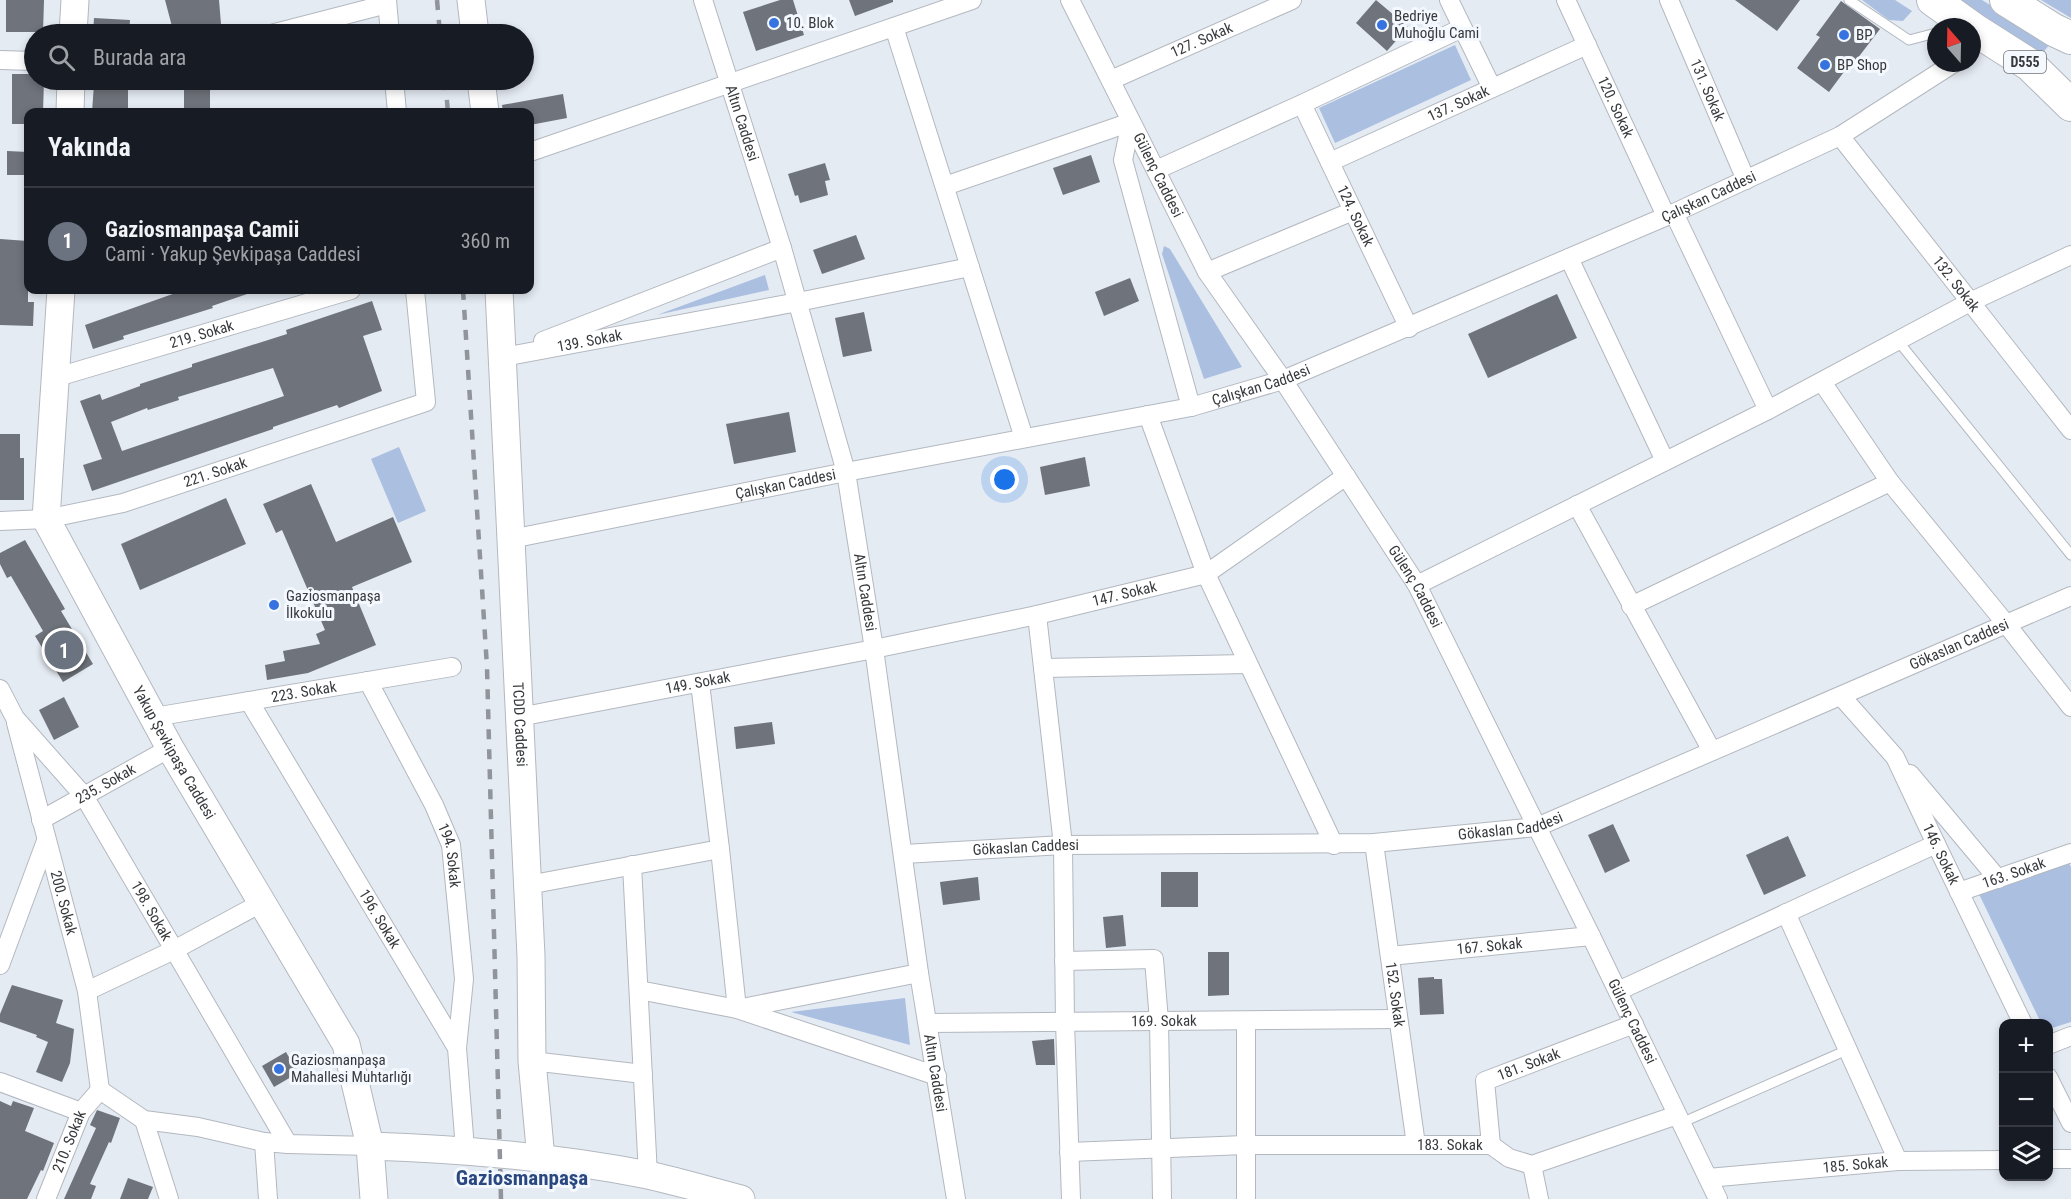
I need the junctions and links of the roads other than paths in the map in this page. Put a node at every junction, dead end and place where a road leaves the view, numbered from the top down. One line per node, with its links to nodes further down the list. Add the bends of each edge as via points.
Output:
1 (75, 0): 15 (main road)
2 (471, 0): 18 (main road)
3 (703, 0): 30 (street, Altın Caddesi)
4 (972, 0): 19 (street)
5 (1070, 0): 29 (street, Gülenç Caddesi)
6 (1292, 0): 29 (street, 127. Sokak)
7 (1449, 0): 20 (street)
8 (1566, 0): 24 (street, 120. Sokak)
9 (1669, 0): 46 (street, 131. Sokak)
10 (1849, 0): 21 (lane, via 1909,40)
11 (1932, 0): 14 (highway, D555)
12 (2006, 0): 23 (highway, D555)
13 (387, 2): 16 (street); 17 (street)
14 (1954, 18)
15 (74, 24)
16 (307, 24)
17 (389, 24)
18 (474, 24)
19 (894, 27): 30 (street); 47 (street)
20 (1462, 28): 31 (street); 36 (street)
21 (1927, 35)
22 (1981, 38): 27 (highway, D555)
23 (2065, 38)
24 (1587, 45): 31 (street, 137. Sokak); 49 (street, 120. Sokak)
25 (0, 60): 26 (street)
26 (24, 61)
27 (2030, 65): 32 (highway); 37 (highway, D555)
28 (1940, 72): 42 (street, Çalışkan Caddesi)
29 (1111, 80): 41 (street, Gülenç Caddesi)
30 (729, 83): 43 (street); 50 (street, Altın Caddesi)
31 (1492, 88): 44 (street, 137. Sokak)
32 (2071, 88)
33 (71, 90): 38 (main road)
34 (395, 90): 39 (street)
35 (482, 90): 40 (main road)
36 (1302, 105): 44 (street, 124. Sokak); 45 (street)
37 (2071, 105)
38 (70, 108)
39 (397, 108)
40 (484, 108)
41 (1131, 122): 45 (street, Gülenç Caddesi); 47 (street); 68 (street, via 1123,160)
42 (1840, 136): 46 (street, Çalışkan Caddesi); 61 (street, 132. Sokak)
43 (534, 151)
44 (1330, 162): 48 (street, 124. Sokak)
45 (1156, 170): 54 (street, Gülenç Caddesi)
46 (1746, 180): 49 (street, Çalışkan Caddesi)
47 (945, 186): 53 (street)
48 (1353, 211): 54 (street); 62 (street, 124. Sokak)
49 (1670, 215): 52 (street, Çalışkan Caddesi); 69 (street, 120. Sokak)
50 (782, 248): 60 (street, Altın Caddesi); 64 (street, 139. Sokak)
51 (2071, 255): 61 (street)
52 (1569, 258): 62 (street, Çalışkan Caddesi); 73 (street)
53 (970, 267): 60 (street, 139. Sokak); 72 (street)
54 (1207, 272): 66 (street, Gülenç Caddesi)
55 (61, 294): 65 (main road)
56 (321, 294): 59 (street, 219. Sokak)
57 (415, 294): 78 (street, 221. Sokak, via 426,402 123,503)
58 (499, 294): 64 (main road, TCDD Caddesi)
59 (306, 296): 65 (street, 219. Sokak)
60 (798, 302): 64 (street, 139. Sokak); 74 (street, Altın Caddesi)
61 (1970, 302): 63 (street); 71 (street, 132. Sokak)
62 (1409, 328): 66 (street, Çalışkan Caddesi)
63 (1898, 341): 67 (street); 81 (lane)
64 (502, 357): 80 (main road, TCDD Caddesi)
65 (54, 378): 78 (main road)
66 (1283, 380): 68 (street, Çalışkan Caddesi); 75 (street, Gülenç Caddesi)
67 (1822, 382): 69 (street); 76 (street)
68 (1191, 407): 70 (street, Çalışkan Caddesi)
69 (1768, 410): 73 (street)
70 (1148, 415): 72 (street, Çalışkan Caddesi); 82 (street)
71 (2071, 430)
72 (1024, 438): 74 (street, Çalışkan Caddesi)
73 (1665, 461): 77 (street)
74 (846, 472): 80 (street, Çalışkan Caddesi); 88 (street, Altın Caddesi)
75 (1346, 476): 82 (street, 147. Sokak); 83 (street, Gülenç Caddesi)
76 (1890, 482): 85 (street); 87 (street)
77 (1577, 504): 83 (street); 85 (street)
78 (46, 519): 79 (street, 221. Sokak); 99 (main road, Yakup Şevkipaşa Caddesi)
79 (0, 521)
80 (511, 539): 100 (main road, TCDD Caddesi)
81 (2071, 555)
82 (1206, 574): 86 (street, 147. Sokak); 89 (street)
83 (1417, 585): 106 (street, Gülenç Caddesi)
84 (2071, 596): 87 (street, Gökaslan Caddesi)
85 (1631, 606): 102 (street)
86 (1037, 615): 88 (street, 147. Sokak); 91 (street)
87 (2007, 625): 95 (street, Gökaslan Caddesi); 97 (street)
88 (874, 649): 93 (street, 149. Sokak); 114 (street, Altın Caddesi)
89 (1248, 664): 91 (street); 111 (street)
90 (452, 667): 92 (street, 223. Sokak)
91 (1043, 668): 110 (street)
92 (368, 681): 96 (street, 223. Sokak); 140 (street, 194. Sokak, via 451,845 464,979)
93 (700, 683): 100 (street, 149. Sokak); 112 (street)
94 (0, 688): 98 (street, 198. Sokak)
95 (1841, 696): 102 (street, Gökaslan Caddesi); 103 (street, 146. Sokak)
96 (249, 701): 99 (street, 223. Sokak); 140 (street, 196. Sokak)
97 (2071, 707)
98 (7, 716): 104 (street, 198. Sokak); 105 (street, 200. Sokak)
99 (154, 717): 101 (main road, Yakup Şevkipaşa Caddesi)
100 (519, 717): 117 (main road, TCDD Caddesi)
101 (170, 748): 104 (street, 235. Sokak); 119 (main road, Yakup Şevkipaşa Caddesi)
102 (1712, 752): 106 (street, Gökaslan Caddesi)
103 (1895, 757): 109 (street, 146. Sokak); 116 (street)
104 (84, 796): 105 (street, 235. Sokak); 122 (street, 198. Sokak)
105 (41, 820): 107 (street, 200. Sokak)
106 (1537, 827): 108 (street, Gökaslan Caddesi); 121 (street, Gülenç Caddesi)
107 (46, 841): 125 (street); 128 (street, 200. Sokak)
108 (1374, 843): 111 (street, Gökaslan Caddesi); 123 (street, 152. Sokak)
109 (1936, 844): 118 (street, 146. Sokak); 120 (street)
110 (1063, 845): 111 (street, Gökaslan Caddesi); 114 (street, Gökaslan Caddesi); 124 (street)
111 (1334, 845)
112 (720, 849): 115 (street); 130 (street)
113 (2071, 853): 116 (street, 163. Sokak)
114 (904, 854): 126 (street, Altın Caddesi)
115 (632, 865): 117 (street); 127 (street)
116 (1998, 879): 118 (street, 163. Sokak)
117 (528, 885): 142 (main road, TCDD Caddesi)
118 (1959, 892): 132 (street, 146. Sokak)
119 (263, 902): 122 (street); 157 (main road, Yakup Şevkipaşa Caddesi, via 346,1044)
120 (1786, 914): 129 (street); 141 (street)
121 (1591, 936): 123 (street, 167. Sokak); 129 (street, Gülenç Caddesi)
122 (174, 950): 128 (street); 153 (street, 198. Sokak)
123 (1390, 956): 131 (street, 152. Sokak)
124 (1064, 961): 133 (street, via 1154,959); 135 (street)
125 (0, 965)
126 (919, 973): 130 (street); 136 (street, Altın Caddesi)
127 (639, 990): 130 (street); 143 (street)
128 (87, 991): 147 (street, 200. Sokak)
129 (1618, 991): 137 (street, Gülenç Caddesi)
130 (737, 1009): 144 (street)
131 (1398, 1019): 134 (street, 169. Sokak); 155 (street, 152. Sokak)
132 (2021, 1019)
133 (1159, 1021): 134 (street, 169. Sokak); 135 (street, 169. Sokak); 159 (street)
134 (1246, 1021): 154 (street)
135 (1065, 1022): 136 (street, 169. Sokak); 160 (street)
136 (928, 1023): 144 (street, Altın Caddesi)
137 (1634, 1024): 149 (street, Gülenç Caddesi); 156 (street, 181. Sokak, via 1485,1081)
138 (2071, 1036): 139 (street)
139 (2053, 1043)
140 (457, 1048): 158 (street, 196. Sokak)
141 (1847, 1050): 149 (lane); 165 (street)
142 (532, 1061): 143 (street); 161 (main road, TCDD Caddesi)
143 (643, 1074): 167 (street)
144 (937, 1076): 174 (street, Altın Caddesi)
145 (0, 1082): 148 (street)
146 (2053, 1085): 151 (street)
147 (100, 1089): 148 (street, 210. Sokak); 150 (street)
148 (81, 1112): 169 (street, 210. Sokak)
149 (1679, 1119): 166 (street); 168 (street, Gülenç Caddesi)
150 (144, 1120): 152 (street); 170 (street)
151 (2071, 1123)
152 (264, 1142): 153 (street); 171 (street)
153 (288, 1144): 157 (street)
154 (1245, 1145): 155 (street, 183. Sokak); 159 (street, 183. Sokak); 177 (street)
155 (1416, 1145): 156 (street, 183. Sokak)
156 (1491, 1145): 166 (street, 183. Sokak, via 1509,1158)
157 (370, 1146): 158 (main road); 172 (main road, Yakup Şevkipaşa Caddesi)
158 (465, 1149): 161 (main road)
159 (1161, 1149): 160 (street, 183. Sokak); 176 (street)
160 (1069, 1152): 175 (street)
161 (541, 1159): 167 (main road)
162 (2053, 1159): 163 (street)
163 (2071, 1159)
164 (1999, 1160): 165 (street, 185. Sokak)
165 (1898, 1161): 168 (street, 185. Sokak)
166 (1532, 1165): 178 (street)
167 (648, 1175): 173 (main road)
168 (1708, 1178): 179 (street, Gülenç Caddesi)
169 (46, 1199)
170 (169, 1199)
171 (268, 1199)
172 (374, 1199)
173 (741, 1199)
174 (956, 1199)
175 (1071, 1199)
176 (1162, 1199)
177 (1246, 1199)
178 (1539, 1199)
179 (1718, 1199)

